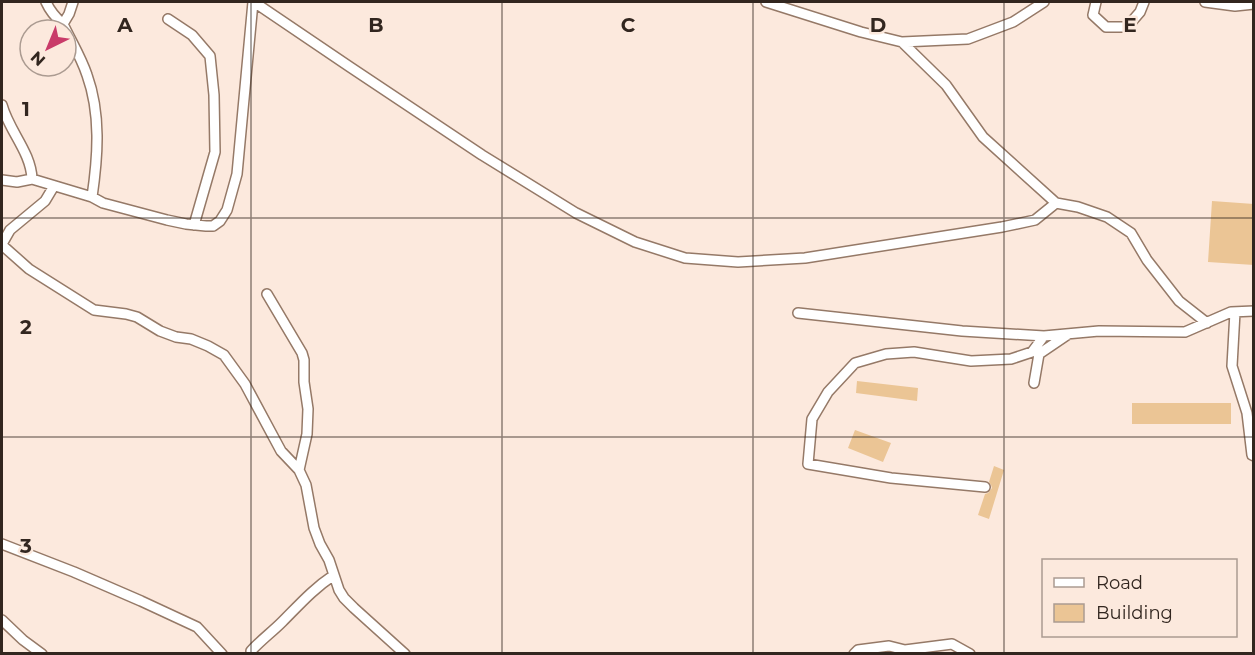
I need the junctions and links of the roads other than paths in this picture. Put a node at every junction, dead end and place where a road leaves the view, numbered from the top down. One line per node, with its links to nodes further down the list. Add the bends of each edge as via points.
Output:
1 (46, 2): 10 (street)
2 (73, 2): 11 (street)
3 (254, 2): 20 (street, via 482,155 576,213 635,242 685,258 738,262 805,258 1035,220); 21 (street, via 232,194 220,221 213,226)
4 (766, 2): 13 (street)
5 (1044, 2): 13 (street, via 1012,22 968,39)
6 (1095, 2): 7 (street, via 1093,15 1106,27 1127,27)
7 (1144, 2)
8 (1206, 2): 9 (street)
9 (1254, 4)
10 (57, 18)
11 (67, 18)
12 (168, 19): 21 (street, via 192,35 210,56 215,152)
13 (902, 42): 20 (street, via 946,85 982,137)
14 (78, 56): 19 (street, via 88,77 98,134)
15 (2, 105): 16 (street, via 27,156)
16 (32, 179): 17 (street); 18 (street)
17 (2, 180)
18 (54, 186): 19 (street); 22 (street, via 45,201 10,230)
19 (92, 196): 21 (street, via 103,203)
20 (1056, 203): 28 (street, via 1107,217 1131,233 1146,260 1179,301)
21 (194, 225)
22 (3, 247): 23 (street); 33 (street, via 29,269 94,310 137,317 160,331 191,339 224,355 280,451)
23 (2, 260)
24 (267, 294): 33 (street, via 304,360 307,434)
25 (1254, 311): 26 (street)
26 (1235, 312): 28 (street); 32 (street, via 1232,366 1247,413)
27 (798, 313): 30 (street)
28 (1208, 323): 29 (street, via 1185,332)
29 (1069, 334): 30 (street); 31 (street, via 1039,354)
30 (1044, 336): 34 (street, via 1032,352 1011,360 970,361 914,352 886,354 855,363 828,392 812,419 808,464 891,478)
31 (1034, 383)
32 (1254, 456)
33 (299, 470): 36 (street, via 306,485 314,528)
34 (985, 487)
35 (2, 544): 40 (street, via 197,627)
36 (334, 575): 38 (street, via 305,597); 41 (street, via 344,598)
37 (2, 620): 39 (street)
38 (251, 651)
39 (42, 654)
40 (222, 654)
41 (405, 654)
42 (854, 654): 43 (street, via 858,650 889,646 905,650 952,645)
43 (970, 654)

